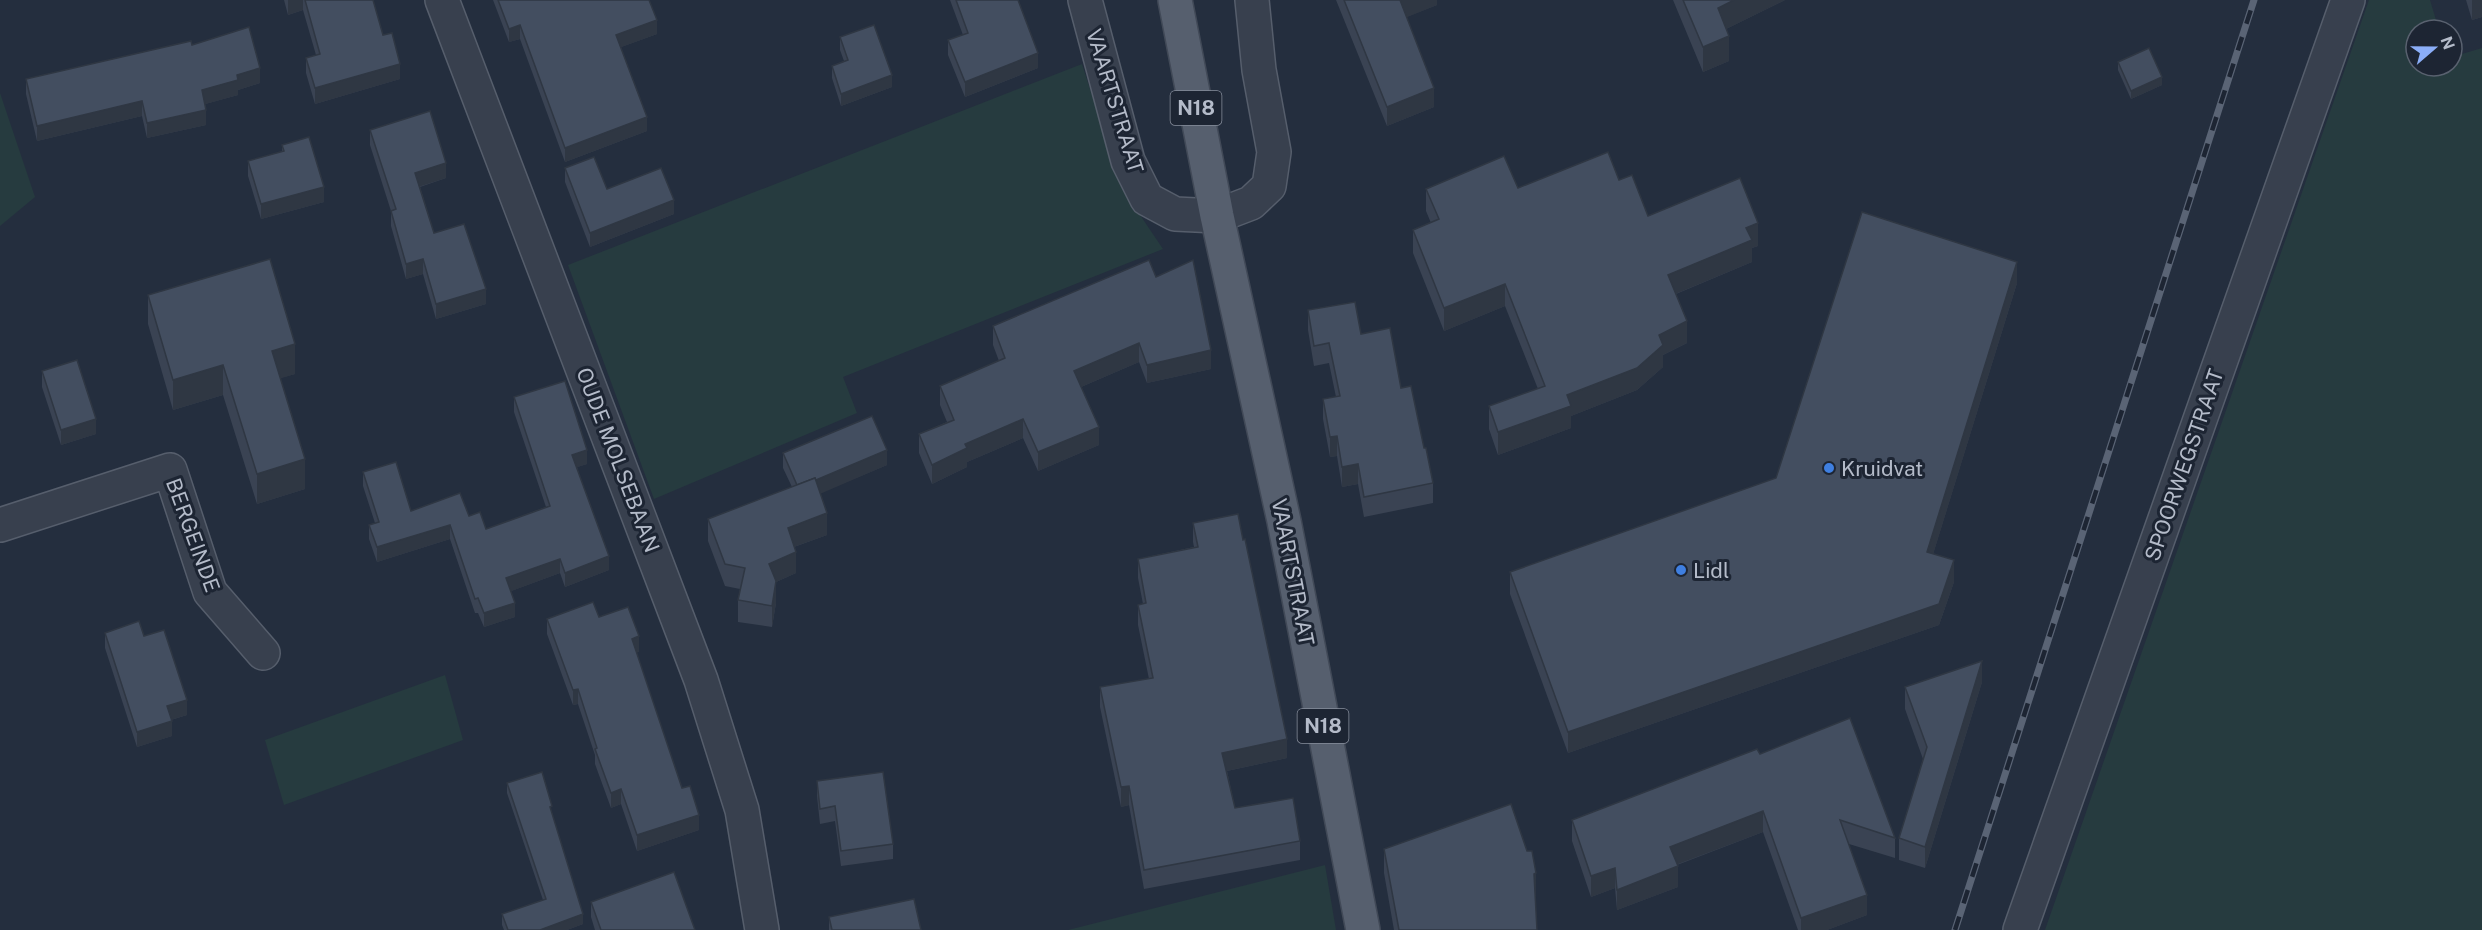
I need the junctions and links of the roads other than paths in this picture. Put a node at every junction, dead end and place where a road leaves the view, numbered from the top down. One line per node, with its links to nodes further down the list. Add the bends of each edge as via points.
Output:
1 (442, 0): 9 (street, OUDE MOLSEBAAN, via 701,680 742,810)
2 (1085, 0): 6 (street, VAARTSTRAAT, via 1128,161 1147,199 1175,214)
3 (1175, 0): 6 (main road, VAARTSTRAAT / N18)
4 (1252, 0): 6 (street, VAARTSTRAAT, via 1259,70 1274,152 1269,186 1251,202)
5 (2348, 0): 11 (street, SPOORWEGSTRAAT)
6 (1218, 216): 10 (main road, VAARTSTRAAT / N18, via 1284,521)
7 (0, 525): 8 (street, BERGEINDE, via 170,470 210,592)
8 (263, 652)
9 (762, 930)
10 (1363, 930)
11 (2020, 930)

